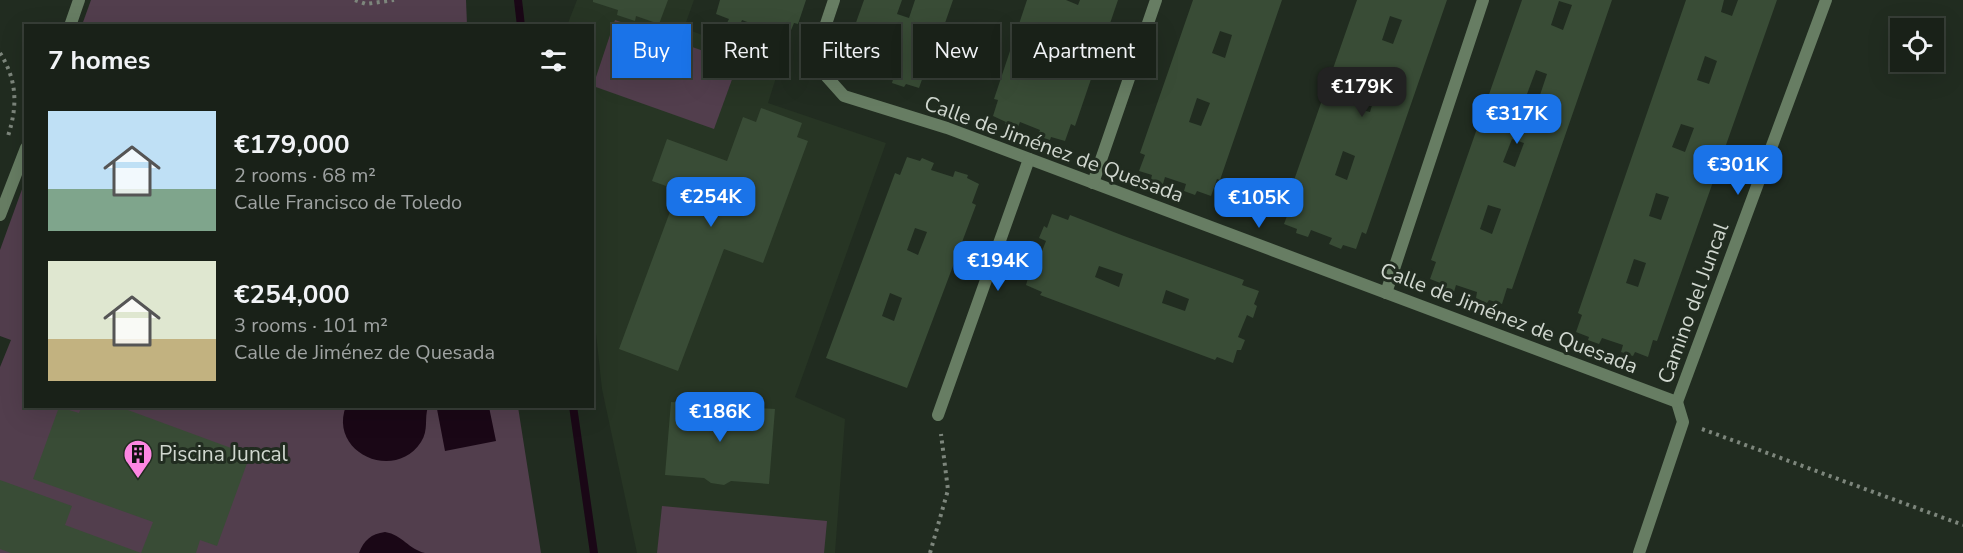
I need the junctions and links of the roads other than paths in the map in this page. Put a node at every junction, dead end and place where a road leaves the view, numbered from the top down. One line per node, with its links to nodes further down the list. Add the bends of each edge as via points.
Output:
1 (79, 0): 6 (street)
2 (834, 0): 8 (street, Calle de Jiménez de Quesada, via 818,48 827,77 844,96)
3 (1156, 0): 9 (street)
4 (1483, 0): 11 (street)
5 (1826, 0): 12 (street, Camino del Juncal)
6 (71, 24)
7 (24, 153): 10 (street)
8 (1029, 159): 9 (street, Calle de Jiménez de Quesada); 13 (street)
9 (1093, 183): 11 (street, Calle de Jiménez de Quesada)
10 (0, 215)
11 (1386, 293): 12 (street, Calle de Jiménez de Quesada)
12 (1677, 402): 14 (street, Camino del Juncal, via 1683,422)
13 (938, 415)
14 (1639, 553)

